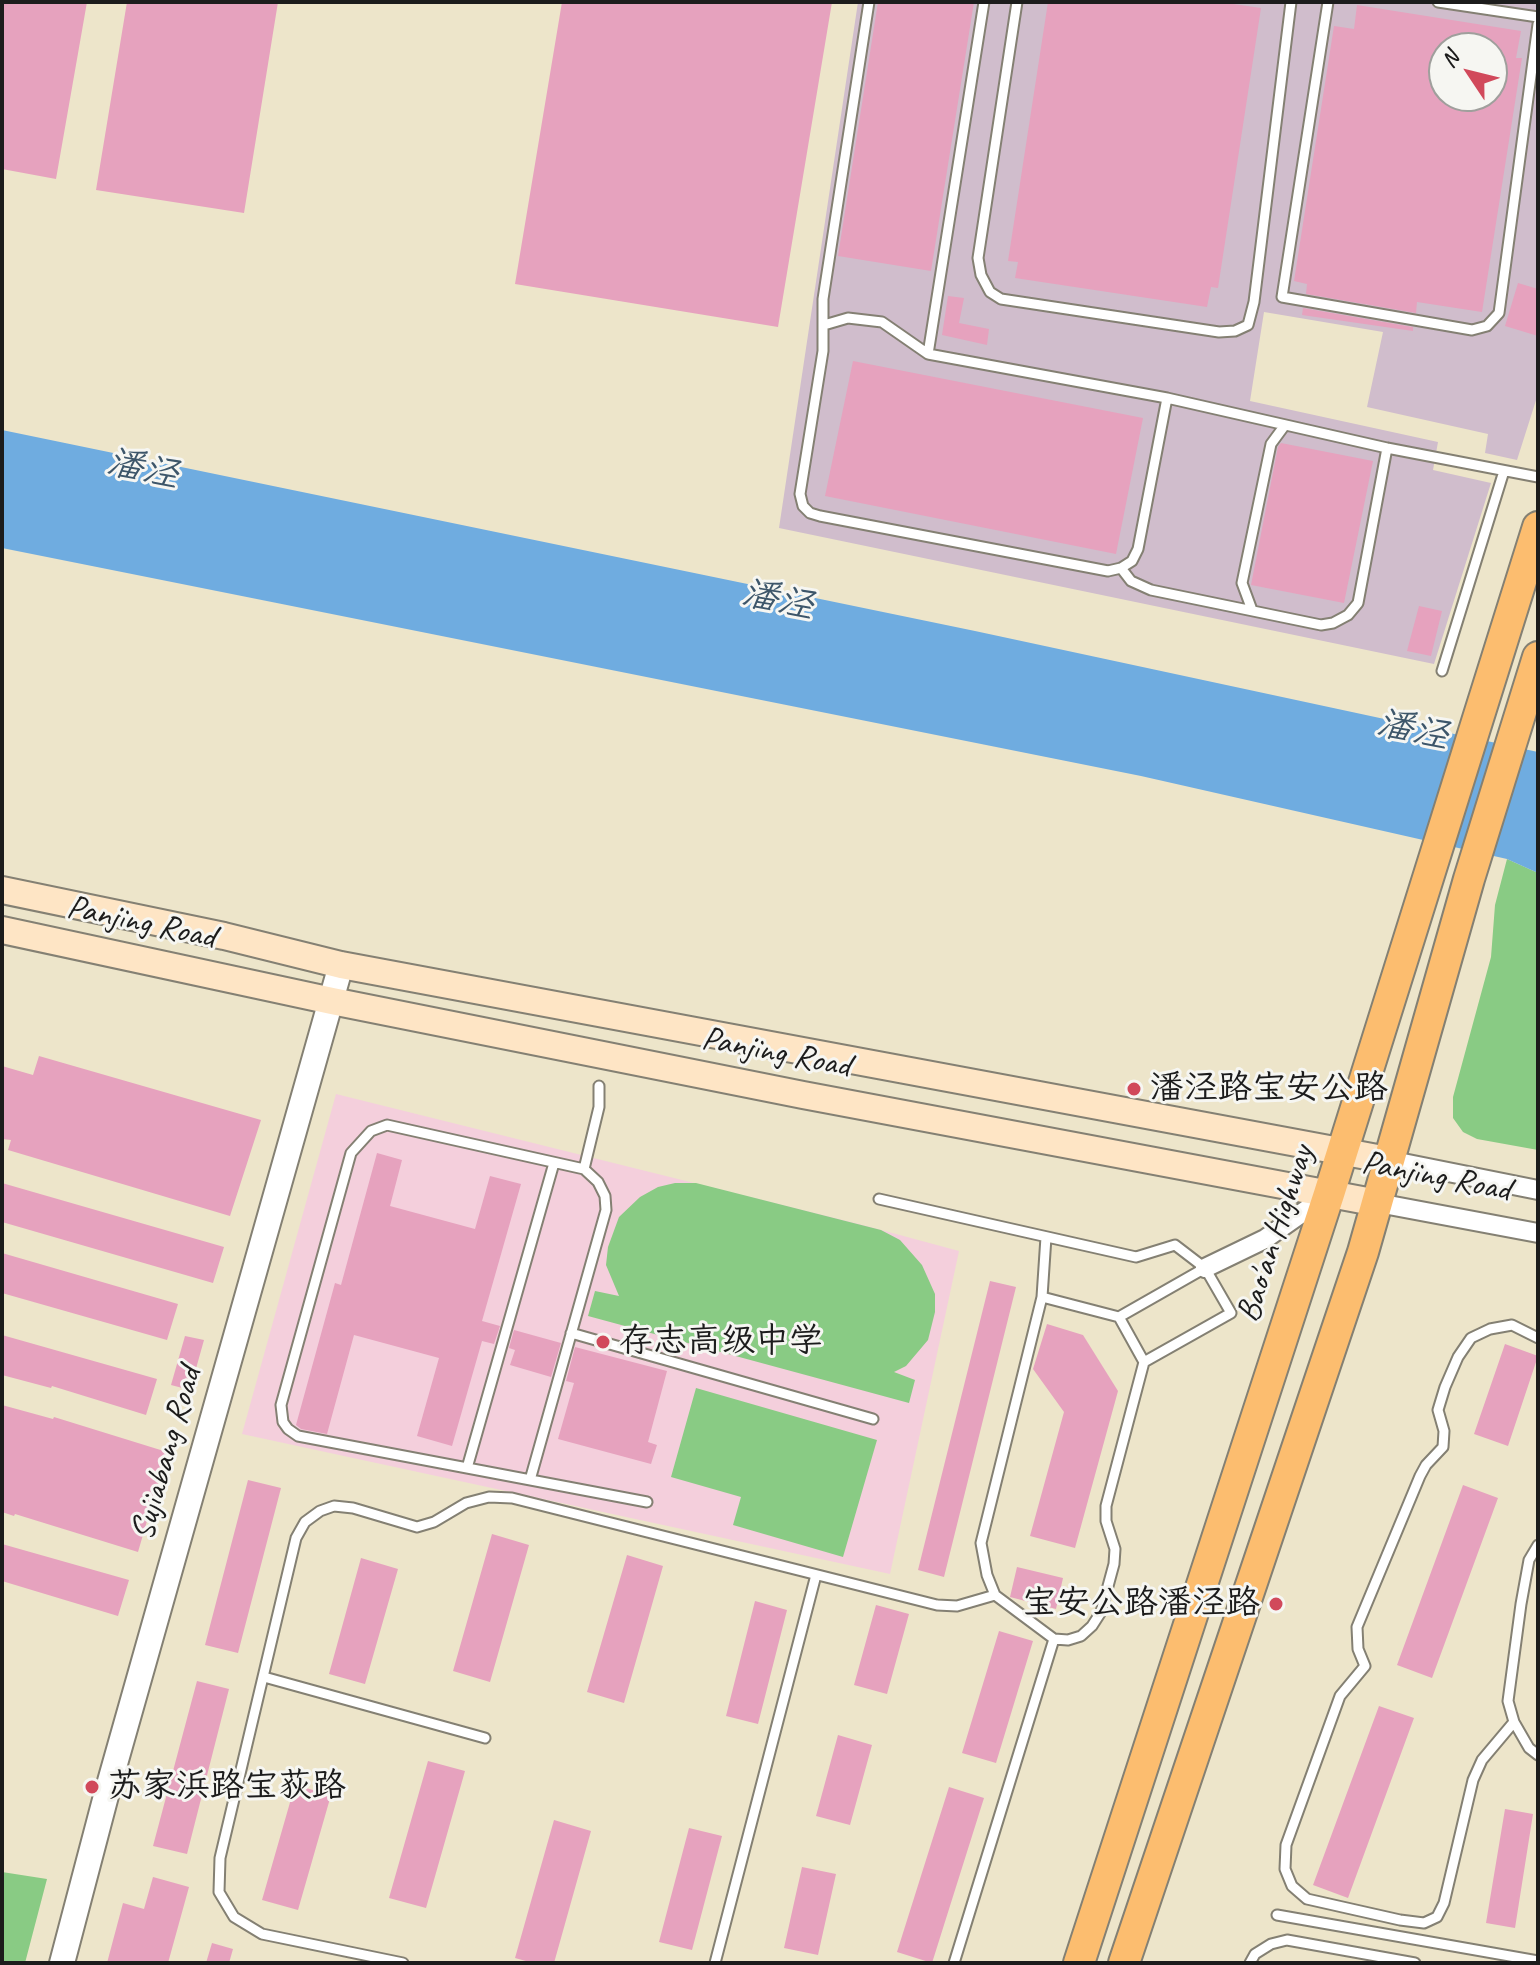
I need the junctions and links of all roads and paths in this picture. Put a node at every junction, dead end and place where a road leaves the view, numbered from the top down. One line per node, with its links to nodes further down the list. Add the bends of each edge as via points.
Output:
1 (869, 2): 9 (lane, via 823,299)
2 (984, 2): 10 (lane)
3 (1017, 2): 4 (lane, via 978,258 990,292 1001,299 1219,332 1248,325 1254,302)
4 (1291, 2)
5 (1328, 2): 8 (lane, via 1282,297 1472,330 1487,326 1499,313)
6 (1438, 2): 7 (lane)
7 (1538, 17)
8 (1538, 24)
9 (824, 325): 10 (lane, via 848,318 882,322); 17 (lane, via 800,494 810,513 1108,571)
10 (928, 354): 11 (lane)
11 (1167, 398): 12 (lane); 17 (lane, via 1138,549)
12 (1285, 425): 13 (lane); 18 (lane, via 1271,444 1242,583)
13 (1387, 448): 14 (lane); 18 (lane, via 1358,603 1348,615 1321,625)
14 (1504, 471): 15 (lane); 20 (lane)
15 (1538, 477)
16 (1538, 527): 26 (main road, Bao'an Highway)
17 (1121, 568): 18 (lane, via 1138,586)
18 (1252, 610)
19 (1538, 657): 27 (main road)
20 (1442, 671)
21 (2, 890): 23 (main road, Panjing Road)
22 (2, 930): 24 (main road, Panjing Road)
23 (341, 965): 24 (street, Sujiabang Road); 26 (main road, Panjing Road)
24 (332, 1001): 31 (main road, Panjing Road); 57 (street, Sujiabang Road)
25 (599, 1086): 29 (lane)
26 (1342, 1152): 27 (main road, Panjing Road); 31 (main road, Bao'an Highway)
27 (1388, 1160): 30 (street, Panjing Road); 33 (main road)
28 (554, 1163): 29 (lane); 43 (lane); 43 (lane, via 387,1125 371,1131 351,1153 281,1405 283,1422 298,1436)
29 (584, 1169): 39 (lane, via 598,1182 606,1210)
30 (1538, 1190)
31 (1329, 1194): 33 (main road, Panjing Road); 36 (street, via 1265,1239); 61 (main road, Bao'an Highway)
32 (879, 1199): 35 (lane)
33 (1378, 1203): 34 (street, Panjing Road); 62 (main road)
34 (1538, 1233)
35 (1046, 1237): 36 (lane, via 1136,1257 1175,1245); 37 (lane)
36 (1205, 1268): 38 (lane); 41 (lane, via 1231,1313)
37 (1042, 1297): 38 (lane); 48 (lane, via 981,1543)
38 (1119, 1317): 41 (lane)
39 (571, 1333): 42 (lane); 44 (lane)
40 (1538, 1338): 51 (lane, via 1512,1325 1490,1329 1471,1338 1458,1357 1438,1410 1443,1447 1420,1476 1357,1627 1365,1666 1340,1696 1286,1845 1285,1869 1292,1886 1307,1899 1400,1920 1424,1923 1437,1917 1473,1780 1482,1760)
41 (1144, 1362): 49 (lane, via 1106,1506 1115,1549 1101,1612 1081,1636)
42 (873, 1419)
43 (467, 1468): 44 (lane)
44 (530, 1480): 45 (lane)
45 (647, 1502)
46 (1538, 1545): 51 (lane, via 1529,1560 1517,1627 1508,1701)
47 (816, 1575): 48 (lane, via 937,1605 957,1606); 50 (lane, via 512,1498 466,1503 417,1527 334,1506 305,1522 296,1538); 59 (lane)
48 (995, 1595): 49 (lane)
49 (1054, 1639): 60 (lane)
50 (264, 1677): 52 (lane); 58 (lane, via 220,1858 219,1892 234,1917 262,1934)
51 (1514, 1722): 53 (lane)
52 (485, 1738)
53 (1538, 1755)
54 (1277, 1915): 56 (lane)
55 (1385, 1960): 63 (lane, via 1287,1940 1271,1944); 64 (lane)
56 (1538, 1961)
57 (62, 1963)
58 (403, 1963)
59 (715, 1963)
60 (954, 1963)
61 (1079, 1963)
62 (1124, 1963)
63 (1250, 1963)
64 (1415, 1963)

